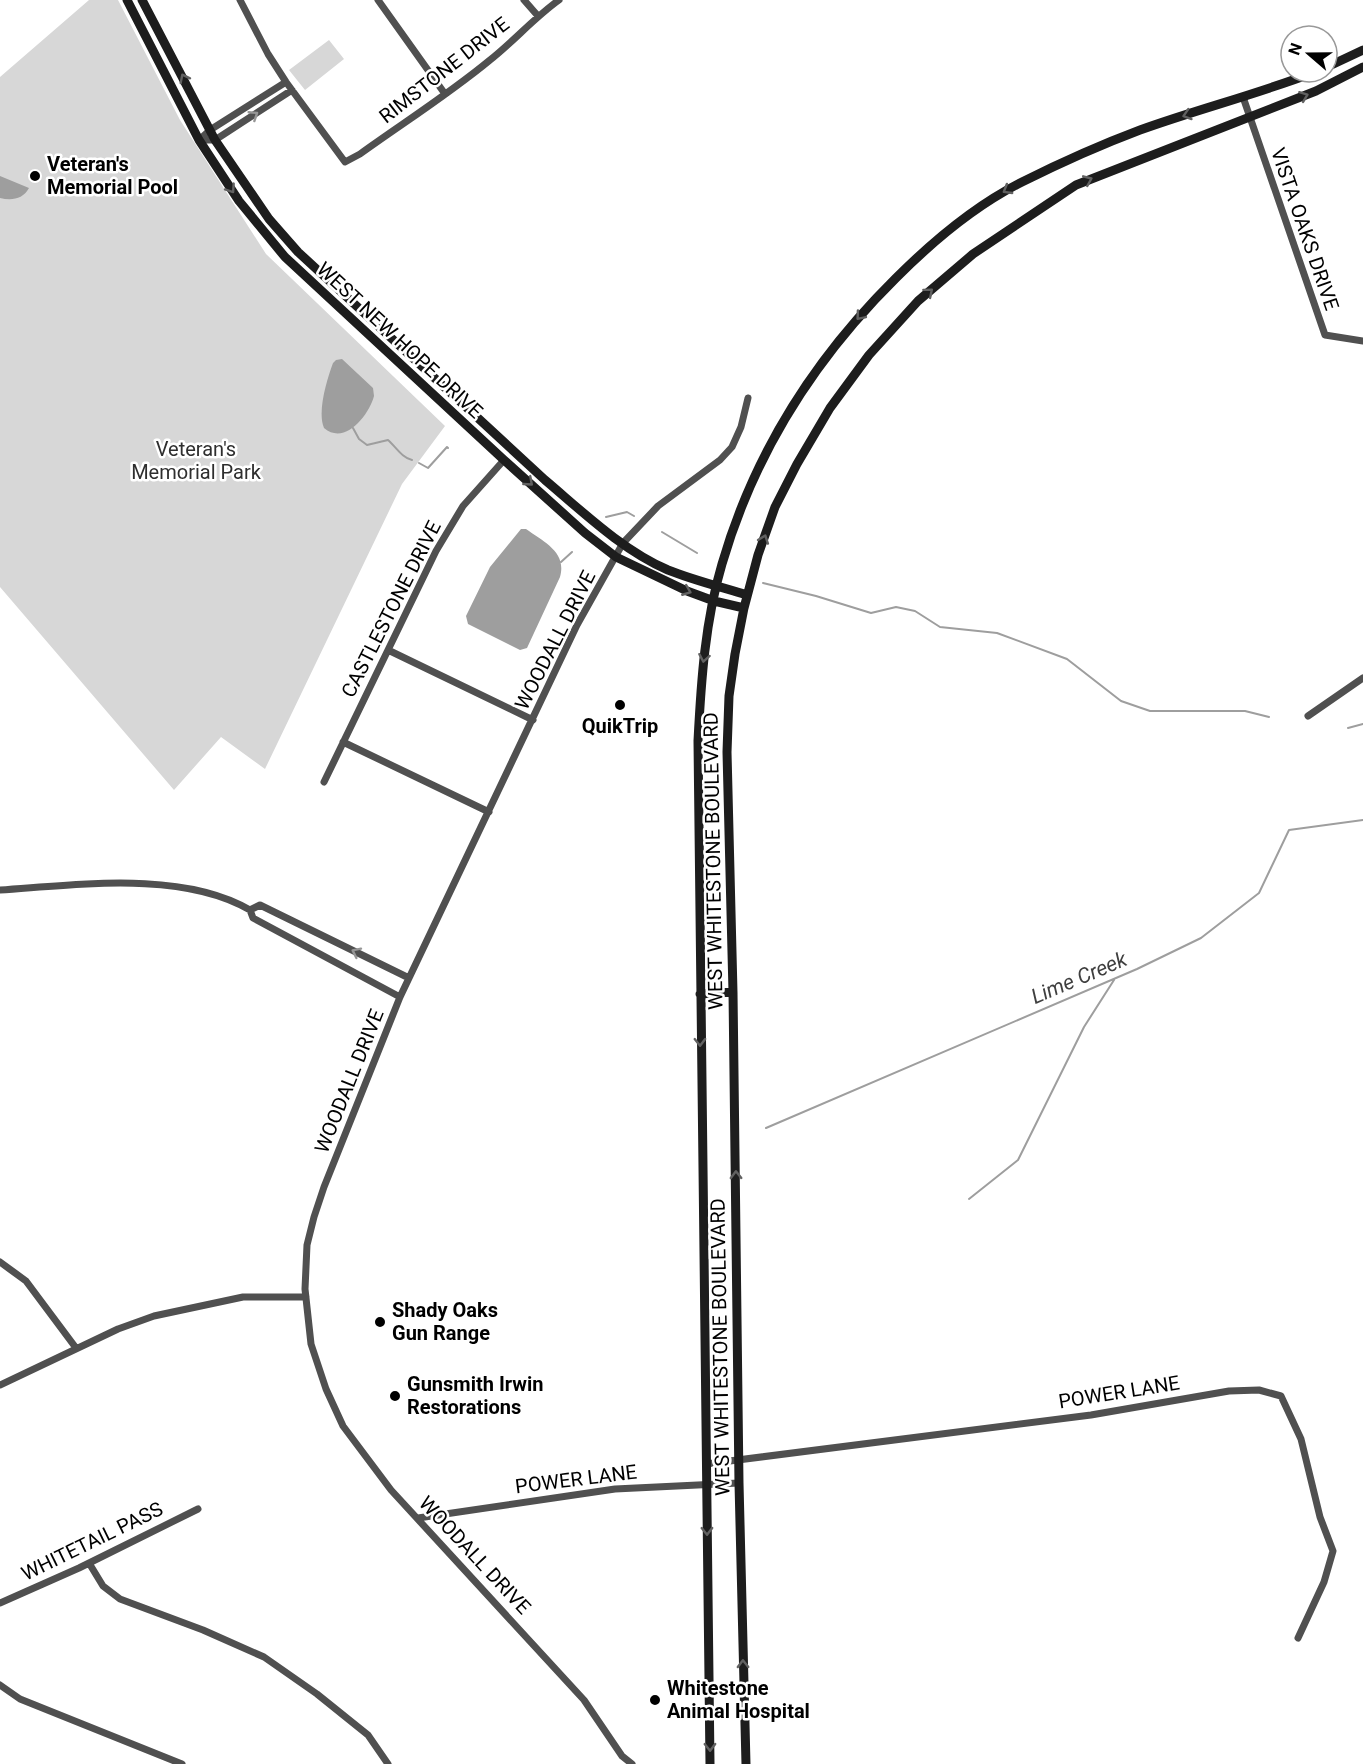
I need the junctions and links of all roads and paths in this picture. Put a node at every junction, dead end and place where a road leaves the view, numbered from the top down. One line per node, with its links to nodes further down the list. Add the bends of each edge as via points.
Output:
1 (127, 0): 18 (main road, WEST NEW HOPE DRIVE)
2 (142, 0): 17 (main road, WEST NEW HOPE DRIVE, one-way to 2)
3 (240, 0): 11 (street)
4 (378, 0): 14 (street)
5 (524, 0): 7 (street)
6 (559, 0): 7 (street, RIMSTONE DRIVE)
7 (538, 16): 14 (street, RIMSTONE DRIVE, via 491,60)
8 (1363, 50): 9 (main road)
9 (1339, 61)
10 (1363, 67): 16 (main road, WEST WHITESTONE BOULEVARD, one-way to 10, via 1316,91)
11 (286, 82): 13 (street); 17 (street)
12 (1280, 84): 15 (main road, WEST WHITESTONE BOULEVARD)
13 (292, 90): 14 (street, RIMSTONE DRIVE, via 345,162); 19 (street, one-way to 13)
14 (445, 94)
15 (1243, 97): 16 (street, VISTA OAKS DRIVE); 25 (main road, WEST WHITESTONE BOULEVARD, one-way to 25, via 1140,130 1059,164 977,208 925,249 874,300 796,400 741,508)
16 (1250, 116): 20 (street, VISTA OAKS DRIVE, via 1324,335); 26 (main road, WEST WHITESTONE BOULEVARD, one-way to 16, via 775,507 797,464 830,408 869,355 918,301 973,254 1076,185)
17 (210, 130): 18 (street); 19 (main road, WEST NEW HOPE DRIVE)
18 (199, 140): 19 (street); 22 (main road, WEST NEW HOPE DRIVE, one-way to 22, via 239,201 285,257)
19 (215, 140): 23 (main road, WEST NEW HOPE DRIVE, via 269,219 298,252 545,480)
20 (1363, 341)
21 (748, 398): 23 (street, WOODALL DRIVE, via 732,447 658,506)
22 (504, 460): 24 (main road, WEST NEW HOPE DRIVE, one-way to 24); 29 (street, CASTLESTONE DRIVE, via 463,506)
23 (623, 543): 24 (street, WOODALL DRIVE); 25 (main road, WEST NEW HOPE DRIVE, via 667,569)
24 (616, 556): 27 (main road, WEST NEW HOPE DRIVE, one-way to 27, via 661,580); 32 (street, WOODALL DRIVE, via 577,626)
25 (716, 586): 26 (main road, WEST NEW HOPE DRIVE); 27 (main road, WEST WHITESTONE BOULEVARD)
26 (747, 595): 28 (main road, WEST WHITESTONE BOULEVARD)
27 (714, 601): 28 (main road, WEST NEW HOPE DRIVE); 40 (main road, WEST WHITESTONE BOULEVARD, one-way to 40, via 702,670 698,741)
28 (744, 608): 39 (main road, WEST WHITESTONE BOULEVARD, via 729,696 726,752)
29 (387, 650): 32 (street); 33 (street, CASTLESTONE DRIVE)
30 (1363, 678): 31 (street)
31 (1308, 716)
32 (533, 720): 35 (street, WOODALL DRIVE)
33 (343, 742): 34 (street, CASTLESTONE DRIVE); 35 (street)
34 (324, 782)
35 (489, 812): 38 (street, WOODALL DRIVE)
36 (0, 890): 37 (street, via 153,884 217,896)
37 (250, 910): 38 (street, one-way to 37, via 260,905); 41 (street, via 253,918)
38 (409, 978): 41 (street, WOODALL DRIVE)
39 (733, 992): 40 (main road); 46 (main road, WEST WHITESTONE BOULEVARD, one-way to 39)
40 (700, 994): 47 (main road, WEST WHITESTONE BOULEVARD, one-way to 47)
41 (400, 997): 43 (street, WOODALL DRIVE, via 314,1217 308,1245)
42 (0, 1262): 44 (street, via 26,1281)
43 (306, 1297): 44 (street, via 243,1297 154,1316); 51 (street, WOODALL DRIVE, via 311,1344 343,1426)
44 (76, 1348): 45 (street)
45 (0, 1384)
46 (739, 1460): 47 (street, POWER LANE); 49 (main road, WEST WHITESTONE BOULEVARD); 54 (street, POWER LANE, via 1091,1414 1229,1391 1259,1390 1281,1396 1301,1439 1320,1517 1333,1551 1324,1582)
47 (706, 1464): 48 (main road, WEST WHITESTONE BOULEVARD)
48 (706, 1483): 49 (street, POWER LANE); 51 (street, POWER LANE, via 615,1489); 59 (main road, WEST WHITESTONE BOULEVARD, one-way to 59)
49 (739, 1483): 60 (main road, WEST WHITESTONE BOULEVARD, one-way to 49)
50 (198, 1509): 52 (street, WHITETAIL PASS)
51 (418, 1518): 58 (street, WOODALL DRIVE, via 551,1662 584,1700 622,1756)
52 (89, 1563): 53 (street, WHITETAIL PASS); 57 (street, via 103,1586 120,1599 264,1657 318,1694 368,1736)
53 (0, 1603)
54 (1298, 1638)
55 (0, 1685): 56 (street, via 20,1699)
56 (182, 1764)
57 (388, 1764)
58 (633, 1764)
59 (710, 1764)
60 (746, 1764)

